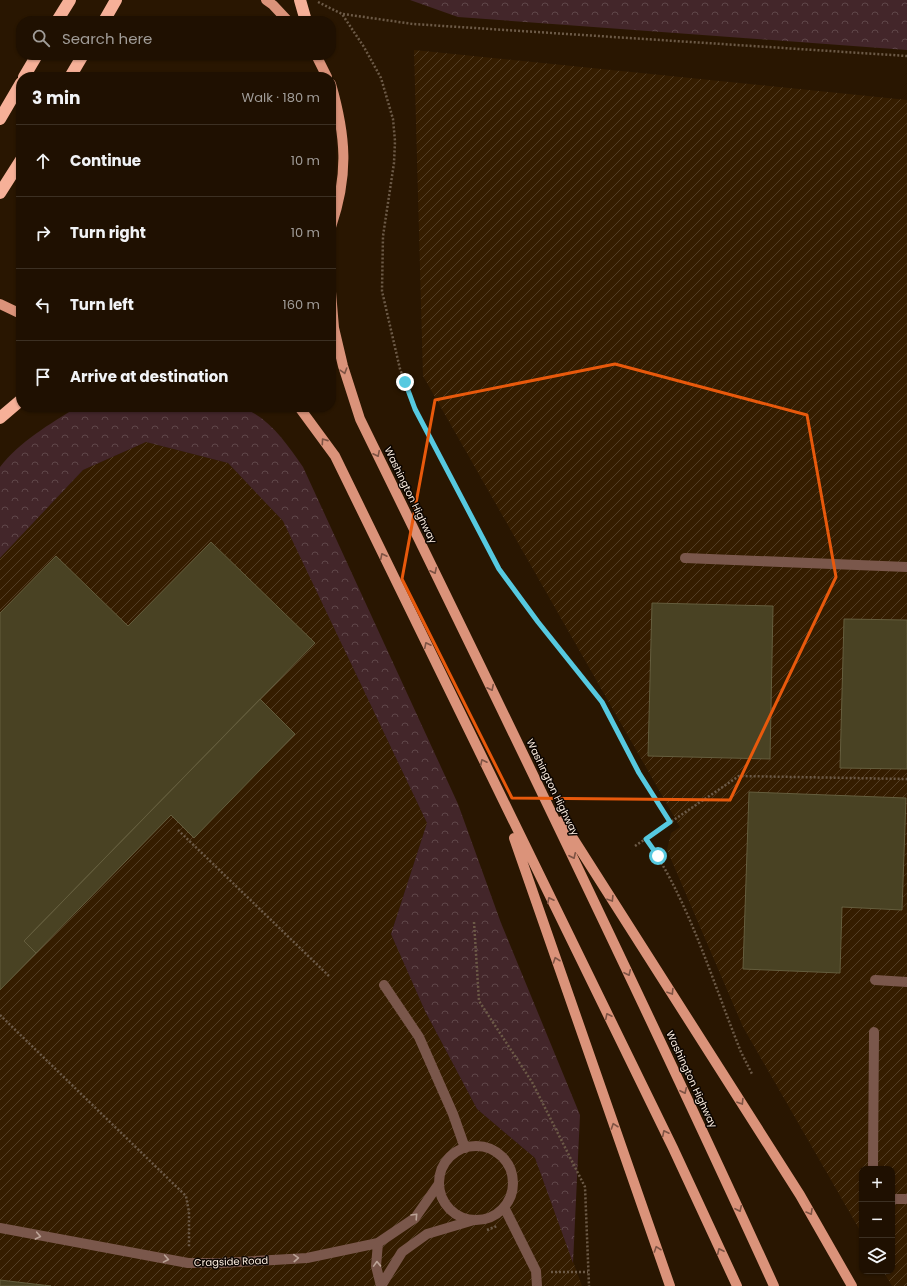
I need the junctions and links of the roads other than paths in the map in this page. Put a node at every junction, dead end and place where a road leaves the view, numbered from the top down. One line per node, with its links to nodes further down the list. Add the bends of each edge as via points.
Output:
1 (70, 0): 5 (highway)
2 (116, 0): 6 (highway)
3 (266, 0): 7 (main road)
4 (300, 0): 8 (highway)
5 (60, 16)
6 (107, 16)
7 (283, 16)
8 (305, 16)
9 (34, 60): 12 (highway)
10 (80, 60): 13 (highway)
11 (319, 60): 14 (main road)
12 (27, 72)
13 (73, 72)
14 (325, 72)
15 (16, 92): 17 (highway)
16 (336, 102): 20 (main road, via 341,119 345,155)
17 (0, 119)
18 (16, 168): 19 (highway)
19 (0, 193)
20 (336, 209)
21 (0, 304): 22 (main road)
22 (16, 312)
23 (336, 336): 29 (main road, Washington Highway, one-way to 29, via 360,419)
24 (16, 404): 26 (highway)
25 (303, 412): 30 (main road, one-way to 25, via 335,456)
26 (0, 418)
27 (685, 558): 28 (street)
28 (907, 567)
29 (538, 783): 48 (main road, Washington Highway, one-way to 48, via 705,1134); 49 (main road, one-way to 49, via 800,1195)
30 (500, 798): 46 (main road, one-way to 30); 47 (main road, one-way to 30)
31 (875, 980): 32 (street)
32 (907, 982)
33 (384, 985): 35 (street, via 419,1037)
34 (874, 1032): 36 (street)
35 (465, 1148): 37 (street, via 454,1152 445,1162); 40 (street, via 478,1145 505,1159 511,1171 513,1186)
36 (873, 1166)
37 (438, 1185): 41 (street, via 450,1210 461,1217); 43 (street, Cragside Road, one-way to 37, via 415,1218)
38 (895, 1199): 39 (street)
39 (907, 1199)
40 (504, 1207): 41 (street, via 494,1215); 45 (street, via 536,1271)
41 (474, 1220): 44 (street, via 427,1234 402,1252)
42 (0, 1228): 43 (street, Cragside Road, one-way to 43, via 188,1263 307,1258)
43 (378, 1243): 44 (street, one-way to 43, via 376,1266)
44 (381, 1286)
45 (537, 1286)
46 (670, 1286)
47 (737, 1286)
48 (774, 1286)
49 (852, 1286)

